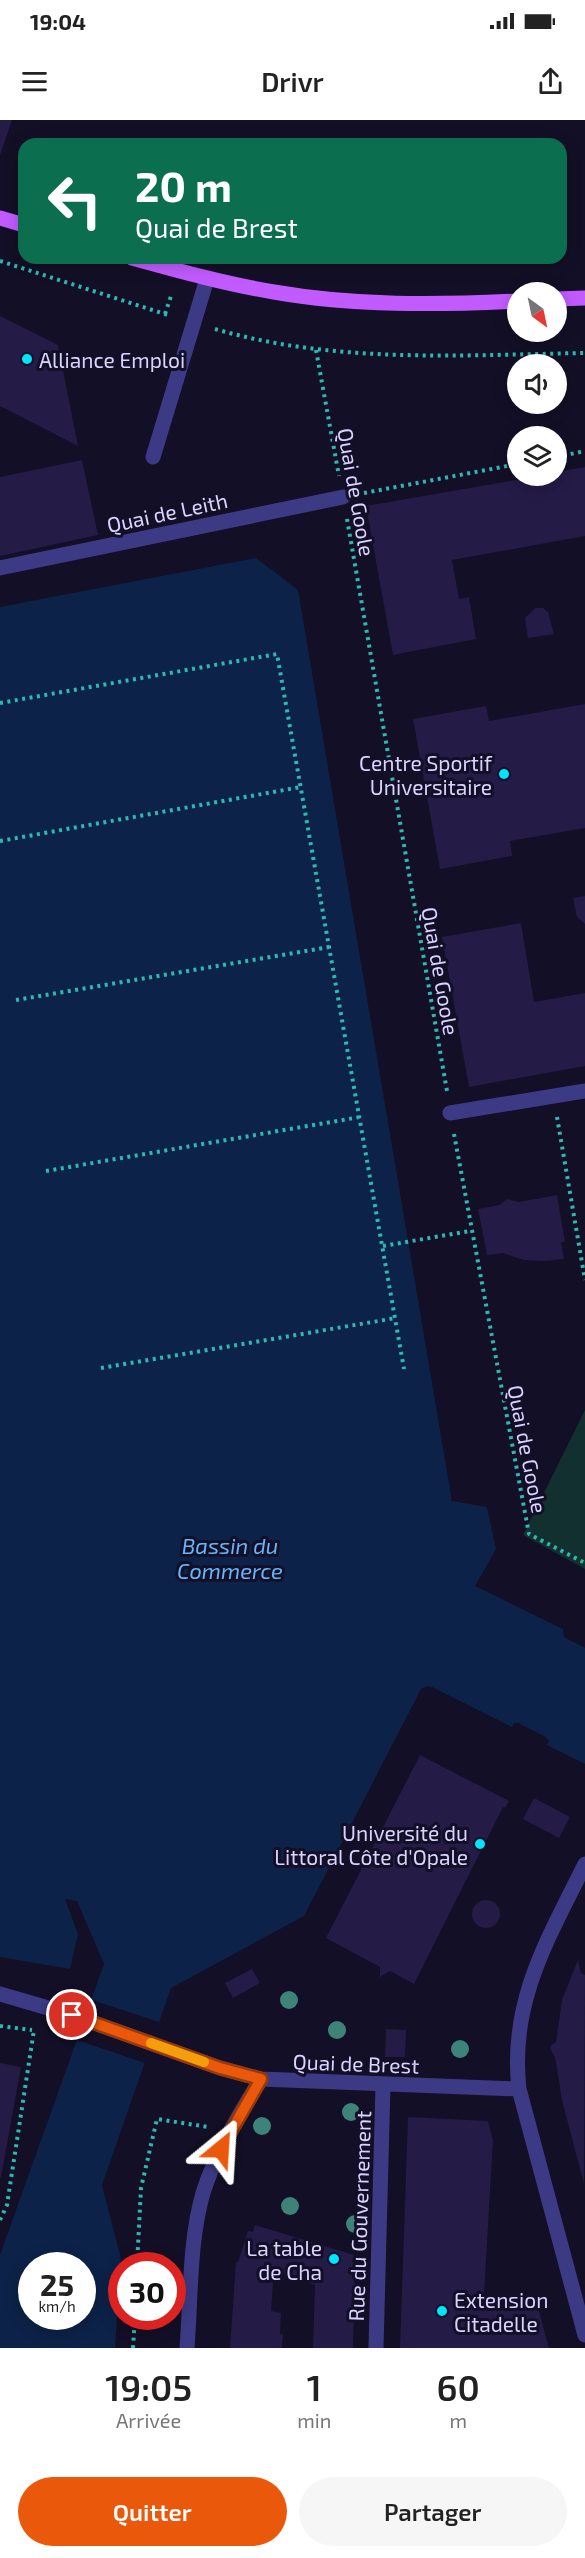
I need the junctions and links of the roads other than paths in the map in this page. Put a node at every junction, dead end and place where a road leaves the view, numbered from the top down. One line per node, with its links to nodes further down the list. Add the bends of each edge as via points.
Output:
1 (0, 218): 2 (main road)
2 (18, 223)
3 (153, 264): 4 (main road)
4 (207, 279): 7 (main road, via 333,300 431,304); 8 (street)
5 (585, 298): 6 (main road)
6 (567, 299)
7 (507, 301)
8 (153, 457)
9 (343, 497): 10 (street, Quai de Leith)
10 (0, 568)
11 (585, 1091): 12 (street)
12 (450, 1113)
13 (585, 1864): 17 (street, via 529,1982 520,2015)
14 (0, 1994): 15 (street, Quai de Brest)
15 (261, 2079): 16 (street, Quai de Brest); 19 (street, via 226,2137 203,2194 195,2231)
16 (383, 2085): 17 (street, Quai de Brest); 20 (street, Rue du Gouvernement)
17 (519, 2089): 18 (street)
18 (585, 2335)
19 (187, 2348)
20 (376, 2348)

